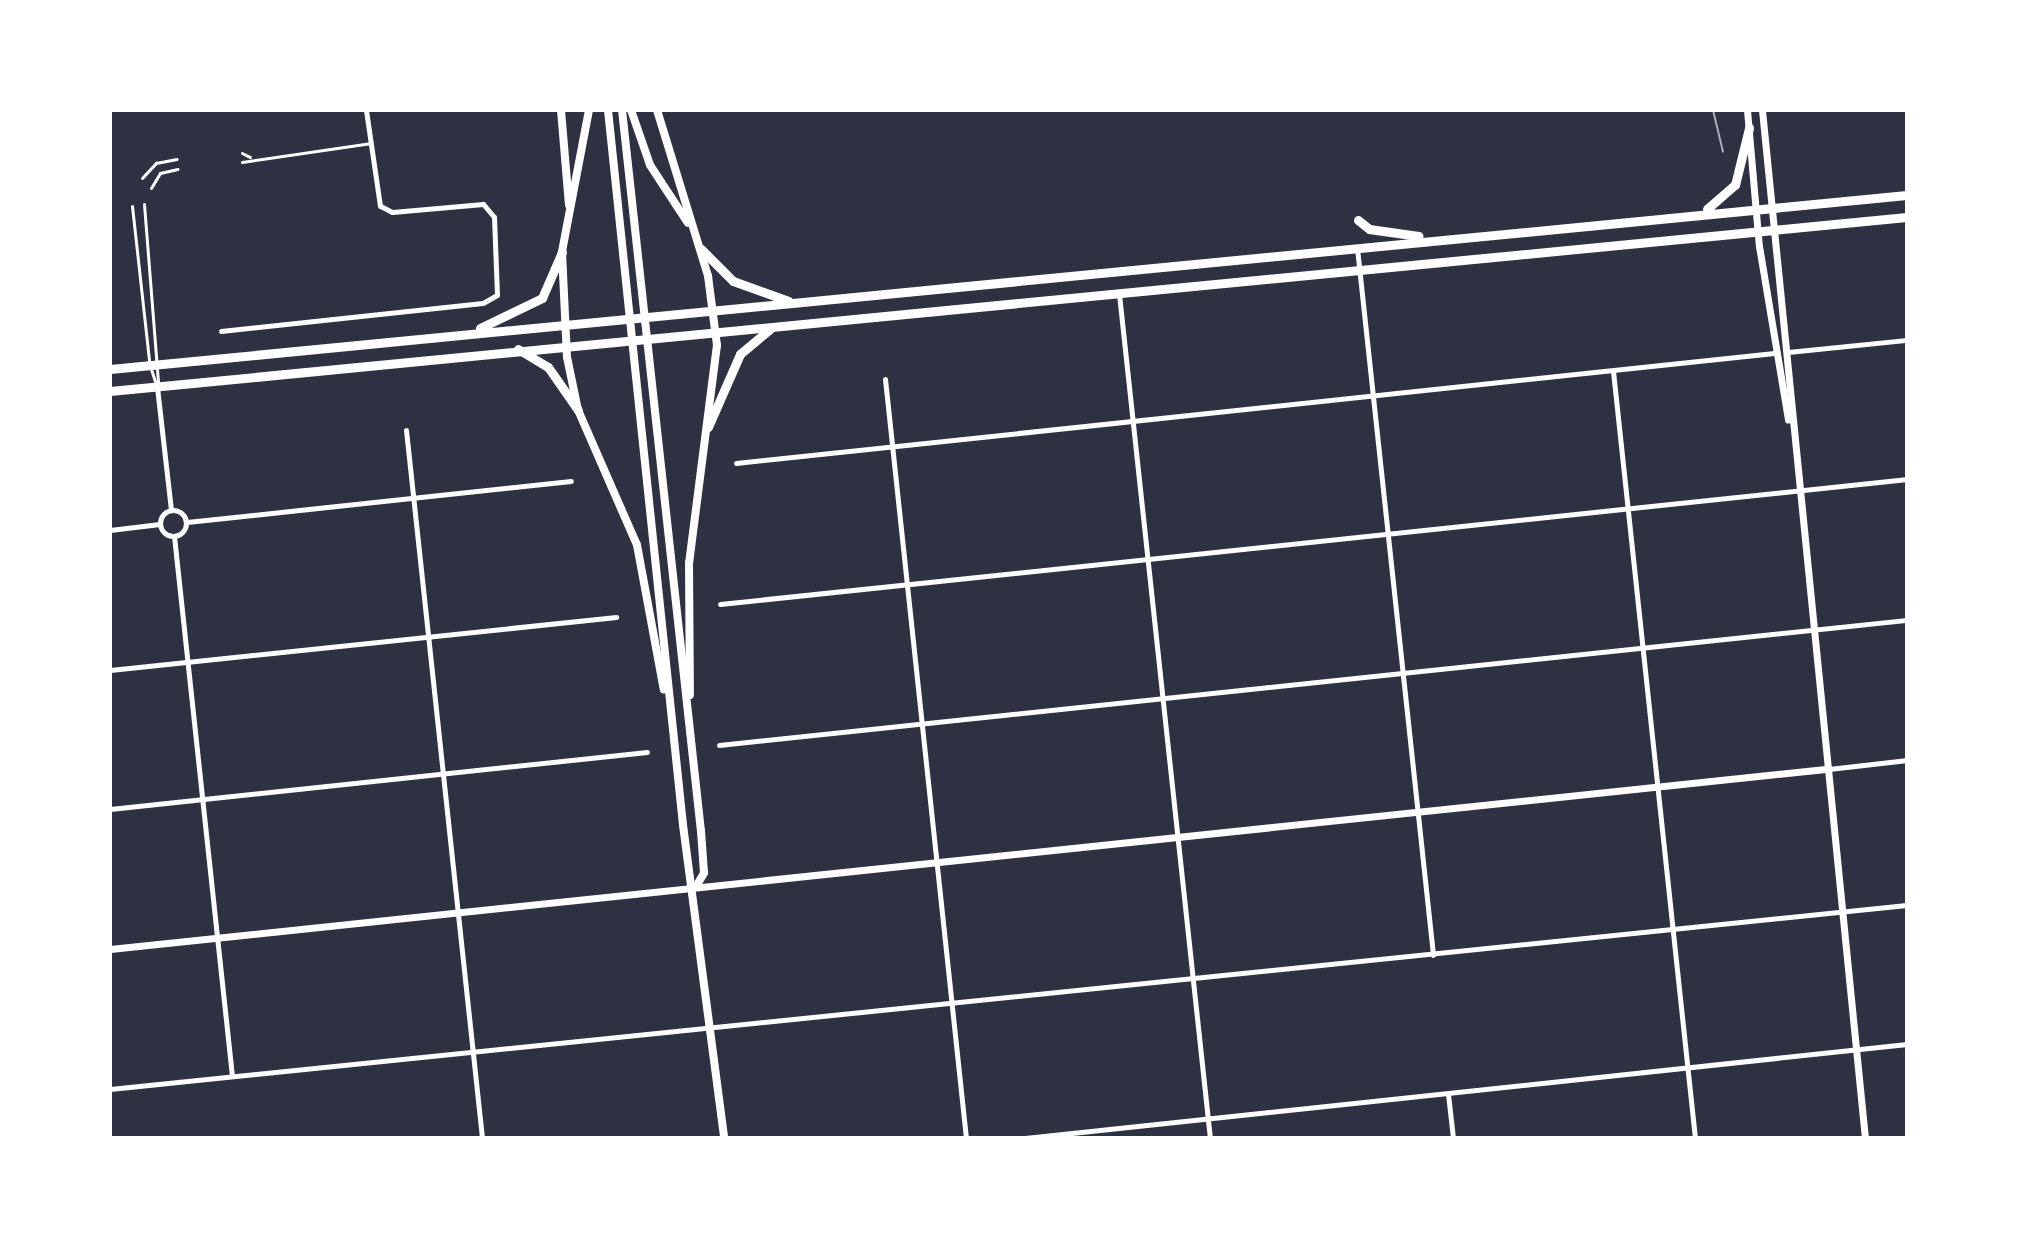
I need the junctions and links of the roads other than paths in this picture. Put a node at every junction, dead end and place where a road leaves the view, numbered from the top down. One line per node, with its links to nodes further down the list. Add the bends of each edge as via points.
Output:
1 (366, 110): 11 (street)
2 (561, 110): 25 (main road)
3 (589, 110): 25 (main road)
4 (608, 110): 88 (main road)
5 (622, 110): 86 (main road)
6 (631, 110): 28 (main road, via 650,165)
7 (657, 110): 28 (main road)
8 (1747, 110): 10 (street)
9 (1762, 110): 21 (street)
10 (1749, 128): 23 (street); 24 (highway, via 1735,185)
11 (370, 143): 13 (lane); 42 (street, via 385,209 473,201 489,209 497,295 483,303)
12 (242, 153): 13 (lane)
13 (250, 157): 15 (lane)
14 (177, 159): 17 (lane, via 156,163)
15 (242, 162)
16 (178, 169): 18 (lane, via 160,173)
17 (142, 178)
18 (151, 188)
19 (1907, 195): 21 (highway)
20 (144, 204): 49 (lane)
21 (1773, 205): 23 (highway); 29 (street)
22 (132, 206): 49 (lane)
23 (1758, 206): 24 (highway); 30 (street)
24 (1703, 211): 31 (highway)
25 (569, 214): 34 (main road)
26 (1907, 217): 29 (highway)
27 (1358, 220): 31 (highway, via 1369,229)
28 (689, 224): 33 (main road)
29 (1774, 228): 30 (highway); 47 (street)
30 (1759, 229): 35 (highway); 48 (street)
31 (1426, 238): 32 (highway)
32 (1357, 245): 35 (street); 37 (highway)
33 (701, 249): 37 (highway, via 733,281); 38 (main road)
34 (562, 252): 39 (main road); 41 (highway, via 542,298)
35 (1359, 268): 36 (highway); 55 (street)
36 (1119, 293): 40 (highway); 57 (street)
37 (789, 301): 38 (highway)
38 (714, 308): 39 (highway); 43 (main road)
39 (564, 323): 41 (highway); 45 (main road)
40 (770, 329): 43 (highway); 59 (highway, via 740,354)
41 (477, 330): 49 (highway)
42 (221, 331)
43 (716, 333): 45 (highway); 59 (main road)
44 (1907, 340): 47 (street)
45 (566, 345): 46 (highway); 56 (main road)
46 (515, 348): 53 (highway); 56 (highway, via 548,367)
47 (1788, 352): 58 (street)
48 (1774, 353): 51 (street); 58 (street)
49 (155, 365): 50 (highway); 53 (lane); 53 (lane)
50 (110, 369)
51 (1613, 371): 55 (street); 67 (street)
52 (885, 379): 61 (street)
53 (157, 386): 54 (highway); 68 (street)
54 (110, 391)
55 (1372, 396): 57 (street); 72 (street)
56 (578, 410): 88 (main road, via 633,529)
57 (1134, 421): 61 (street); 74 (street)
58 (1789, 422): 65 (street)
59 (708, 427): 86 (main road, via 689,563)
60 (406, 430): 66 (street)
61 (892, 447): 62 (street); 75 (street)
62 (736, 463)
63 (1907, 479): 65 (street)
64 (571, 481): 66 (street)
65 (1796, 491): 67 (street); 79 (street)
66 (413, 498): 69 (street); 80 (street)
67 (1628, 509): 72 (street); 81 (street)
68 (171, 510): 69 (street); 70 (street)
69 (187, 522): 73 (street)
70 (160, 524): 71 (street); 73 (street)
71 (110, 530)
72 (1387, 534): 74 (street); 84 (street)
73 (174, 536): 82 (street)
74 (1147, 560): 75 (street); 85 (street)
75 (908, 585): 76 (street); 87 (street)
76 (720, 604)
77 (616, 617): 80 (street)
78 (1907, 620): 79 (street)
79 (1811, 629): 81 (street); 92 (street)
80 (428, 637): 82 (street); 93 (street)
81 (1643, 647): 84 (street); 94 (street)
82 (187, 662): 83 (street); 95 (street)
83 (110, 670)
84 (1403, 673): 85 (street); 97 (street)
85 (1162, 698): 87 (street); 98 (street)
86 (689, 723): 100 (main road, via 704,873)
87 (922, 724): 89 (street); 99 (street)
88 (672, 725): 100 (main road, via 688,874)
89 (719, 745)
90 (647, 752): 93 (street)
91 (1907, 760): 92 (street)
92 (1826, 769): 94 (street); 102 (street)
93 (443, 774): 95 (street); 103 (street)
94 (1658, 787): 97 (street); 104 (street)
95 (202, 800): 96 (street); 105 (street)
96 (110, 809)
97 (1418, 812): 98 (street); 107 (street)
98 (1178, 836): 99 (street); 108 (street)
99 (938, 862): 100 (street); 109 (street)
100 (696, 887): 103 (street); 110 (main road)
101 (1907, 905): 102 (street)
102 (1841, 911): 104 (street); 112 (street)
103 (458, 912): 105 (street); 113 (street)
104 (1673, 930): 107 (street); 114 (street)
105 (217, 938): 106 (street); 115 (street)
106 (110, 949)
107 (1433, 955): 108 (street)
108 (1193, 980): 109 (street); 118 (street)
109 (952, 1006): 110 (street); 121 (street)
110 (713, 1029): 113 (street); 120 (main road)
111 (1907, 1044): 112 (street)
112 (1856, 1050): 114 (street); 126 (street)
113 (472, 1051): 115 (street); 119 (street)
114 (1688, 1068): 117 (street); 125 (street)
115 (232, 1076): 116 (street)
116 (110, 1089)
117 (1448, 1094): 118 (street); 124 (street)
118 (1208, 1118): 122 (street); 123 (street)
119 (482, 1138)
120 (724, 1138)
121 (966, 1138)
122 (1025, 1138)
123 (1210, 1138)
124 (1453, 1138)
125 (1695, 1138)
126 (1865, 1138)

